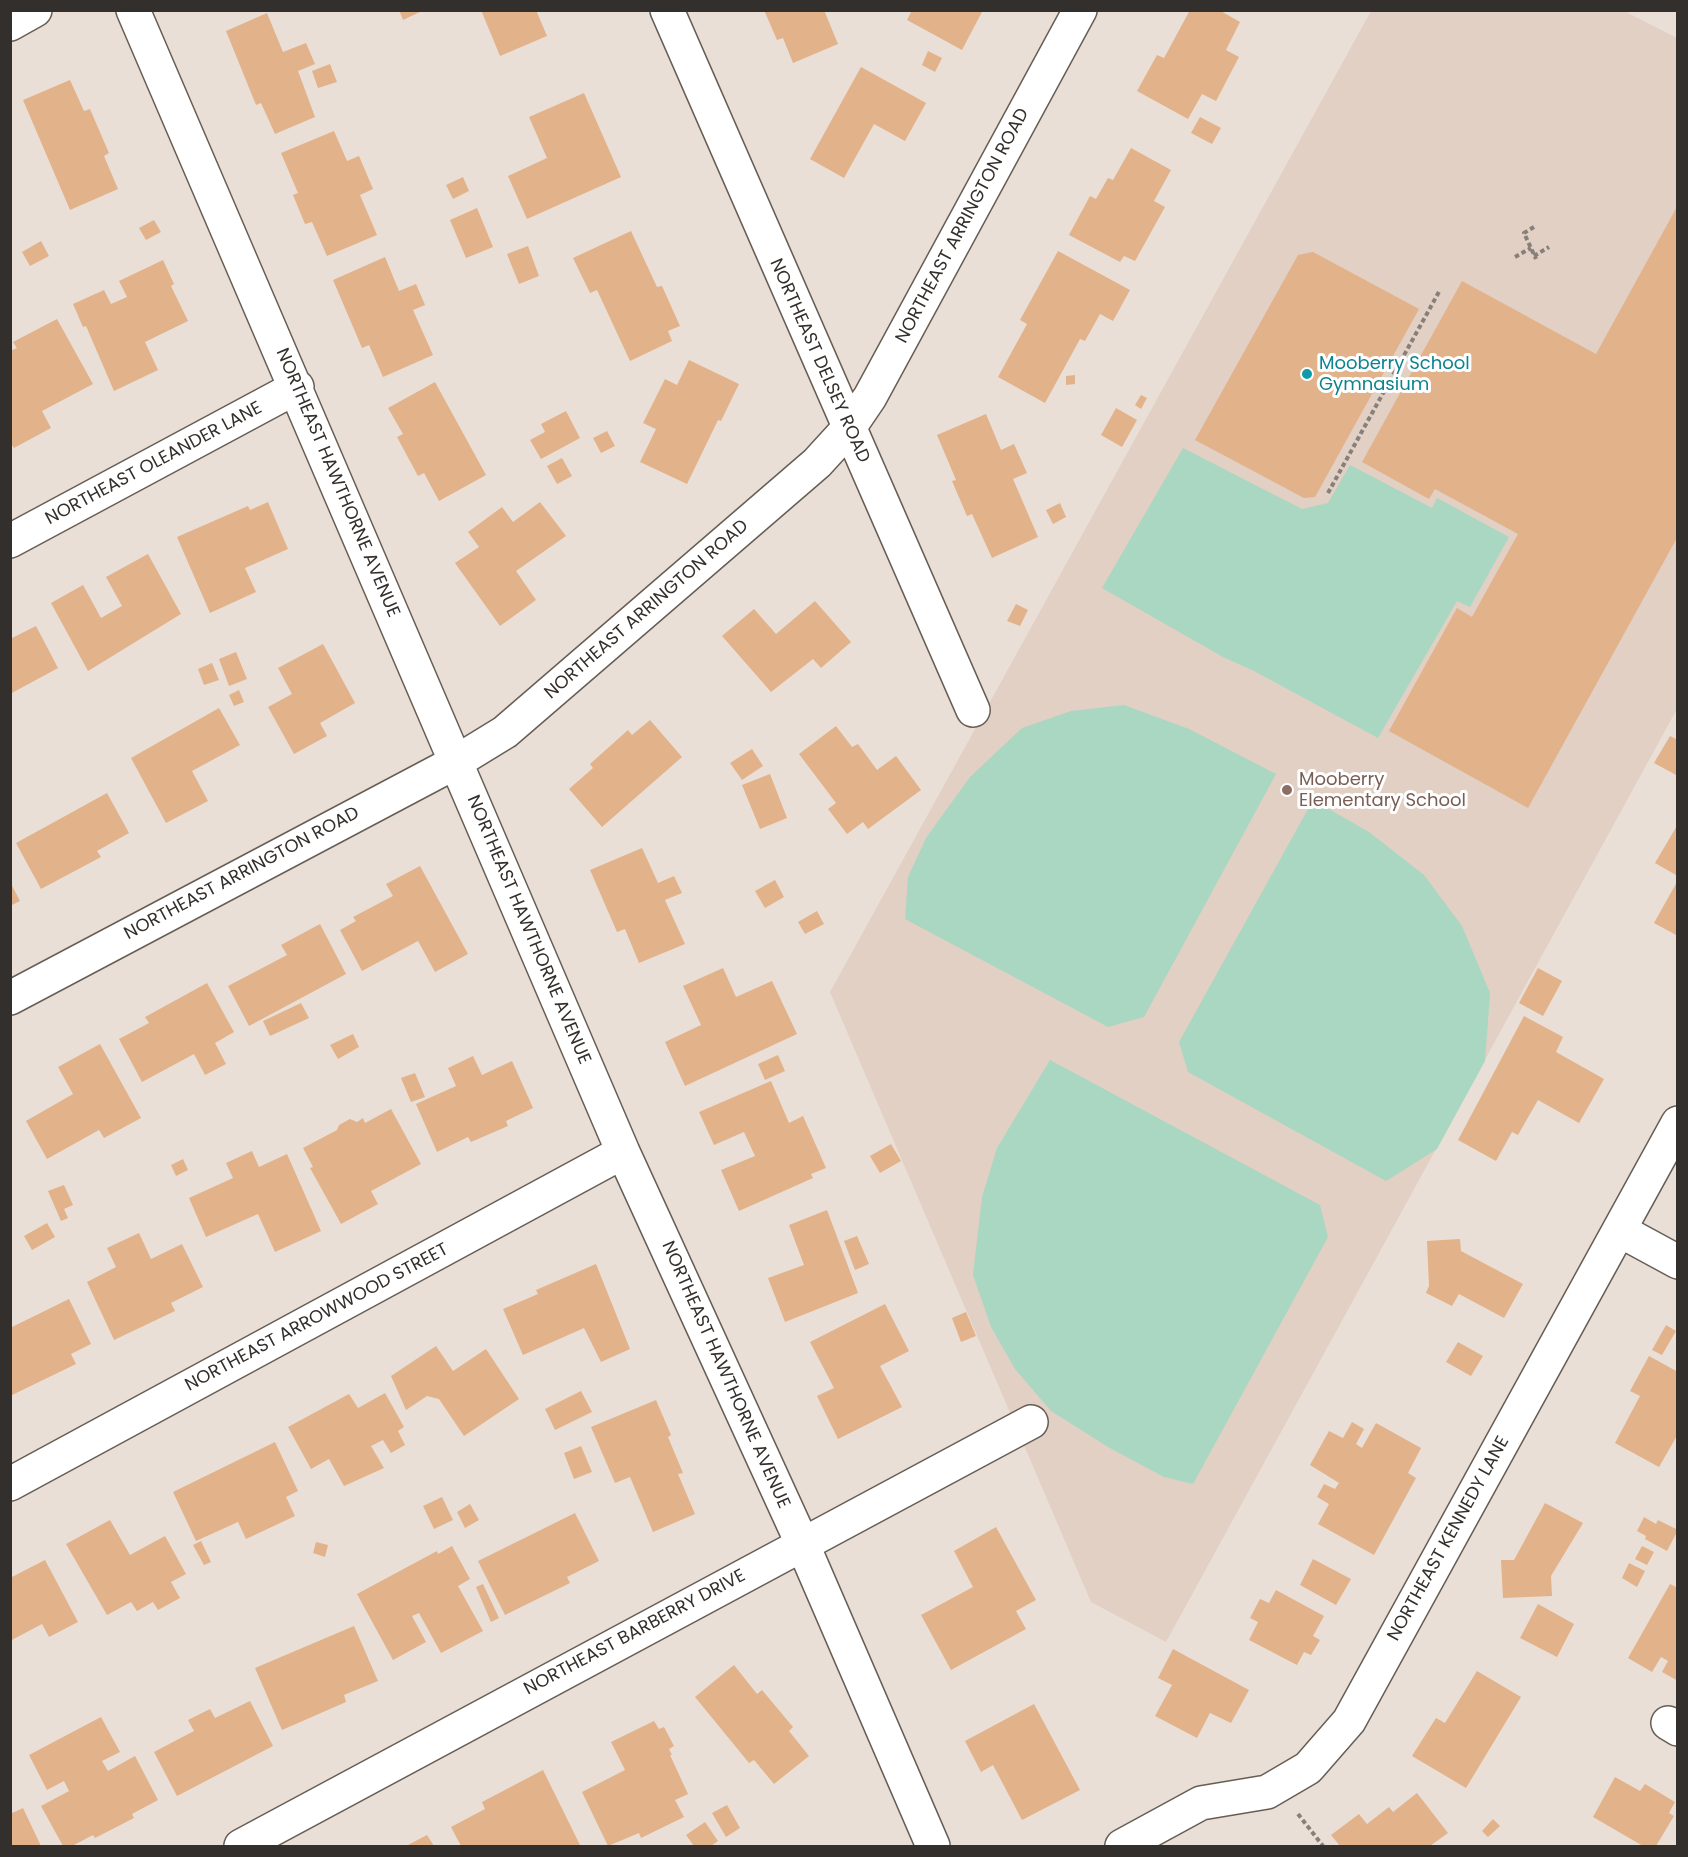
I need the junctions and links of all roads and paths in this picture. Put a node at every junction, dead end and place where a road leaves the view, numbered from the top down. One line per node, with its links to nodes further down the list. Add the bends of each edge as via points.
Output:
1 (35, 10): 5 (street)
2 (133, 10): 11 (street, NORTHEAST HAWTHORNE AVENUE)
3 (667, 10): 12 (street, NORTHEAST DELSEY ROAD)
4 (1080, 10): 12 (street, NORTHEAST ARRINGTON ROAD, via 883,373)
5 (10, 24)
6 (1534, 227): 8 (path, via 1524,233)
7 (1549, 247): 8 (path, via 1535,257)
8 (1531, 248): 9 (path)
9 (1515, 257)
10 (1440, 290): 13 (path)
11 (297, 387): 14 (street, NORTHEAST OLEANDER LANE); 16 (street, NORTHEAST HAWTHORNE AVENUE)
12 (849, 428): 15 (street, NORTHEAST DELSEY ROAD); 16 (street, NORTHEAST ARRINGTON ROAD, via 817,463 505,732)
13 (1328, 492)
14 (10, 541)
15 (973, 710)
16 (456, 762): 17 (street, NORTHEAST ARRINGTON ROAD); 19 (street, NORTHEAST HAWTHORNE AVENUE)
17 (10, 998)
18 (1677, 1123): 20 (street, NORTHEAST KENNEDY LANE)
19 (624, 1152): 23 (street, NORTHEAST ARROWWOOD STREET); 24 (street, NORTHEAST HAWTHORNE AVENUE)
20 (1619, 1230): 21 (street); 28 (street, NORTHEAST KENNEDY LANE, via 1349,1721 1308,1768 1267,1792 1202,1803)
21 (1677, 1262)
22 (1031, 1422): 24 (street, NORTHEAST BARBERRY DRIVE)
23 (10, 1484)
24 (802, 1543): 26 (street, NORTHEAST BARBERRY DRIVE); 27 (street, NORTHEAST HAWTHORNE AVENUE)
25 (1294, 1809): 29 (path)
26 (241, 1846)
27 (933, 1846)
28 (1122, 1846)
29 (1323, 1846)

